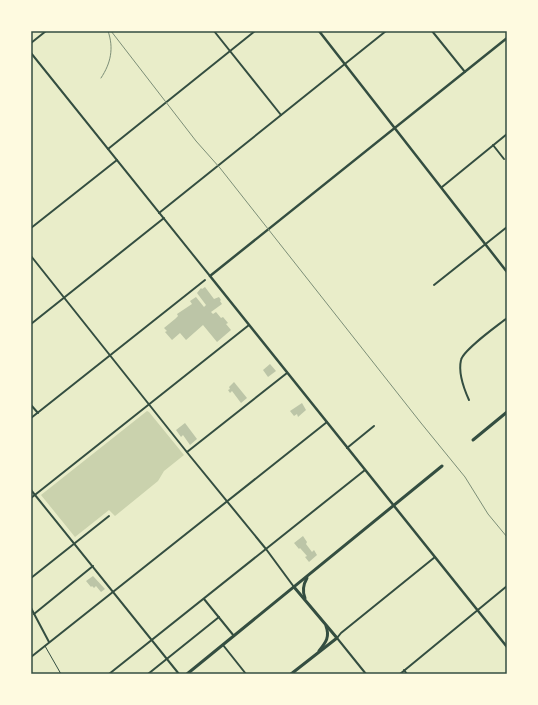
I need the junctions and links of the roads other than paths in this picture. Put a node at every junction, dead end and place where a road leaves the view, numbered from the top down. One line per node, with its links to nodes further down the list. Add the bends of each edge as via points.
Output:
1 (46, 31): 8 (street)
2 (214, 31): 9 (street)
3 (254, 31): 9 (street)
4 (319, 31): 11 (street)
5 (386, 31): 11 (street)
6 (432, 31): 12 (street)
7 (507, 38): 12 (street)
8 (31, 43)
9 (230, 50): 13 (street); 17 (street)
10 (31, 53): 17 (street)
11 (345, 64): 13 (street); 14 (street)
12 (465, 72): 14 (street)
13 (281, 115): 21 (street)
14 (395, 128): 20 (street); 28 (street)
15 (507, 134): 16 (street)
16 (493, 145): 18 (street); 20 (street)
17 (108, 149): 19 (street)
18 (504, 159)
19 (117, 160): 21 (street); 24 (street)
20 (442, 187): 25 (street)
21 (159, 213): 22 (street)
22 (164, 218): 28 (street); 31 (street)
23 (507, 227): 25 (street)
24 (31, 228)
25 (485, 244): 27 (street); 30 (street)
26 (31, 256): 31 (street)
27 (507, 272)
28 (210, 276): 34 (street)
29 (205, 280): 35 (street)
30 (434, 285)
31 (64, 297): 33 (street); 35 (street)
32 (507, 318): 37 (street, via 461,359 461,371)
33 (31, 324)
34 (249, 325): 36 (street); 38 (street)
35 (111, 355): 38 (street); 41 (street)
36 (288, 373): 43 (street); 47 (street)
37 (469, 400)
38 (149, 404): 47 (street); 51 (street)
39 (31, 405): 41 (street)
40 (507, 412): 45 (main road)
41 (38, 413): 42 (street)
42 (31, 418)
43 (327, 422): 46 (street); 53 (street)
44 (374, 426): 46 (street)
45 (473, 440)
46 (347, 448): 49 (street)
47 (187, 452): 53 (street)
48 (442, 466): 54 (main road)
49 (365, 470): 54 (street); 57 (street)
50 (31, 490): 51 (street)
51 (35, 495): 52 (street); 56 (street)
52 (31, 498)
53 (226, 501): 57 (street); 64 (street)
54 (393, 506): 58 (street); 60 (main road)
55 (109, 516): 56 (street)
56 (74, 543): 59 (street); 61 (street)
57 (266, 549): 63 (street); 65 (street)
58 (435, 557): 68 (street); 73 (street)
59 (94, 566): 64 (street); 69 (street)
60 (309, 575): 63 (main road); 66 (main road, via 303,593)
61 (31, 578)
62 (507, 586): 68 (street)
63 (294, 587): 66 (main road); 72 (main road)
64 (113, 591): 74 (street); 75 (street)
65 (204, 598): 70 (street); 74 (street)
66 (307, 601): 71 (main road)
67 (31, 608): 69 (street)
68 (478, 610): 78 (street); 82 (street)
69 (34, 614): 75 (street)
70 (219, 617): 72 (street); 81 (street)
71 (325, 622): 73 (main road); 79 (main road, via 327,640)
72 (234, 636): 76 (main road)
73 (337, 638): 79 (main road); 90 (street)
74 (152, 640): 81 (street); 84 (street)
75 (49, 642): 77 (street)
76 (223, 645): 87 (main road); 88 (street)
77 (45, 646): 80 (street); 83 (lane)
78 (507, 647)
79 (316, 654): 89 (main road)
80 (31, 657)
81 (167, 659): 85 (street); 86 (street)
82 (404, 670): 91 (street); 92 (street)
83 (61, 674)
84 (109, 674)
85 (148, 674)
86 (180, 674)
87 (187, 674)
88 (246, 674)
89 (291, 674)
90 (366, 674)
91 (400, 674)
92 (407, 674)

